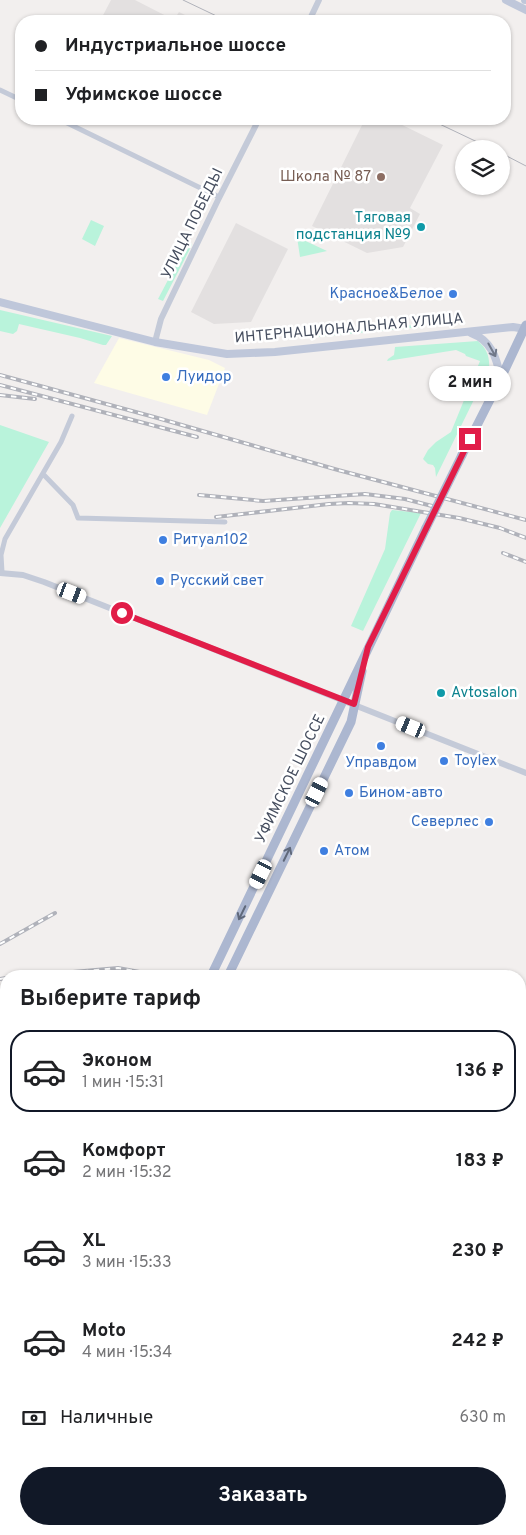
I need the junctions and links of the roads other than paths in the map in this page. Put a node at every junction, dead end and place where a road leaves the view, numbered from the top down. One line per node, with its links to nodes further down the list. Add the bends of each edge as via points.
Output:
1 (319, 0): 4 (street)
2 (506, 0): 3 (main road)
3 (526, 10)
4 (312, 15)
5 (0, 90): 6 (street)
6 (15, 97)
7 (71, 125): 9 (street)
8 (256, 125): 9 (street, УЛИЦА ПОБЕДЫ)
9 (219, 197): 13 (street, УЛИЦА ПОБЕДЫ, via 161,319)
10 (0, 302): 13 (main road, ИНТЕРНАЦИОНАЛЬНАЯ УЛИЦА)
11 (525, 328): 12 (main road, ИНТЕРНАЦИОНАЛЬНАЯ УЛИЦА); 14 (main road, УФИМСКОЕ ШОССЕ)
12 (469, 332): 13 (main road, ИНТЕРНАЦИОНАЛЬНАЯ УЛИЦА, via 227,354); 14 (main road, one-way to 14, via 492,347)
13 (155, 342)
14 (501, 378): 19 (main road, УФИМСКОЕ ШОССЕ, bridge)
15 (72, 416): 16 (street)
16 (43, 474): 17 (street, via 73,505 78,518); 18 (street, via 6,539 1,555)
17 (225, 522)
18 (1, 573): 20 (street, via 44,582)
19 (368, 647): 20 (main road, УФИМСКОЕ ШОССЕ); 21 (main road, УФИМСКОЕ ШОССЕ)
20 (344, 701): 21 (street); 23 (main road, УФИМСКОЕ ШОССЕ, one-way to 23)
21 (354, 704): 22 (street); 24 (main road, УФИМСКОЕ ШОССЕ, one-way to 21, via 351,722)
22 (526, 773)
23 (214, 970)
24 (231, 970)

